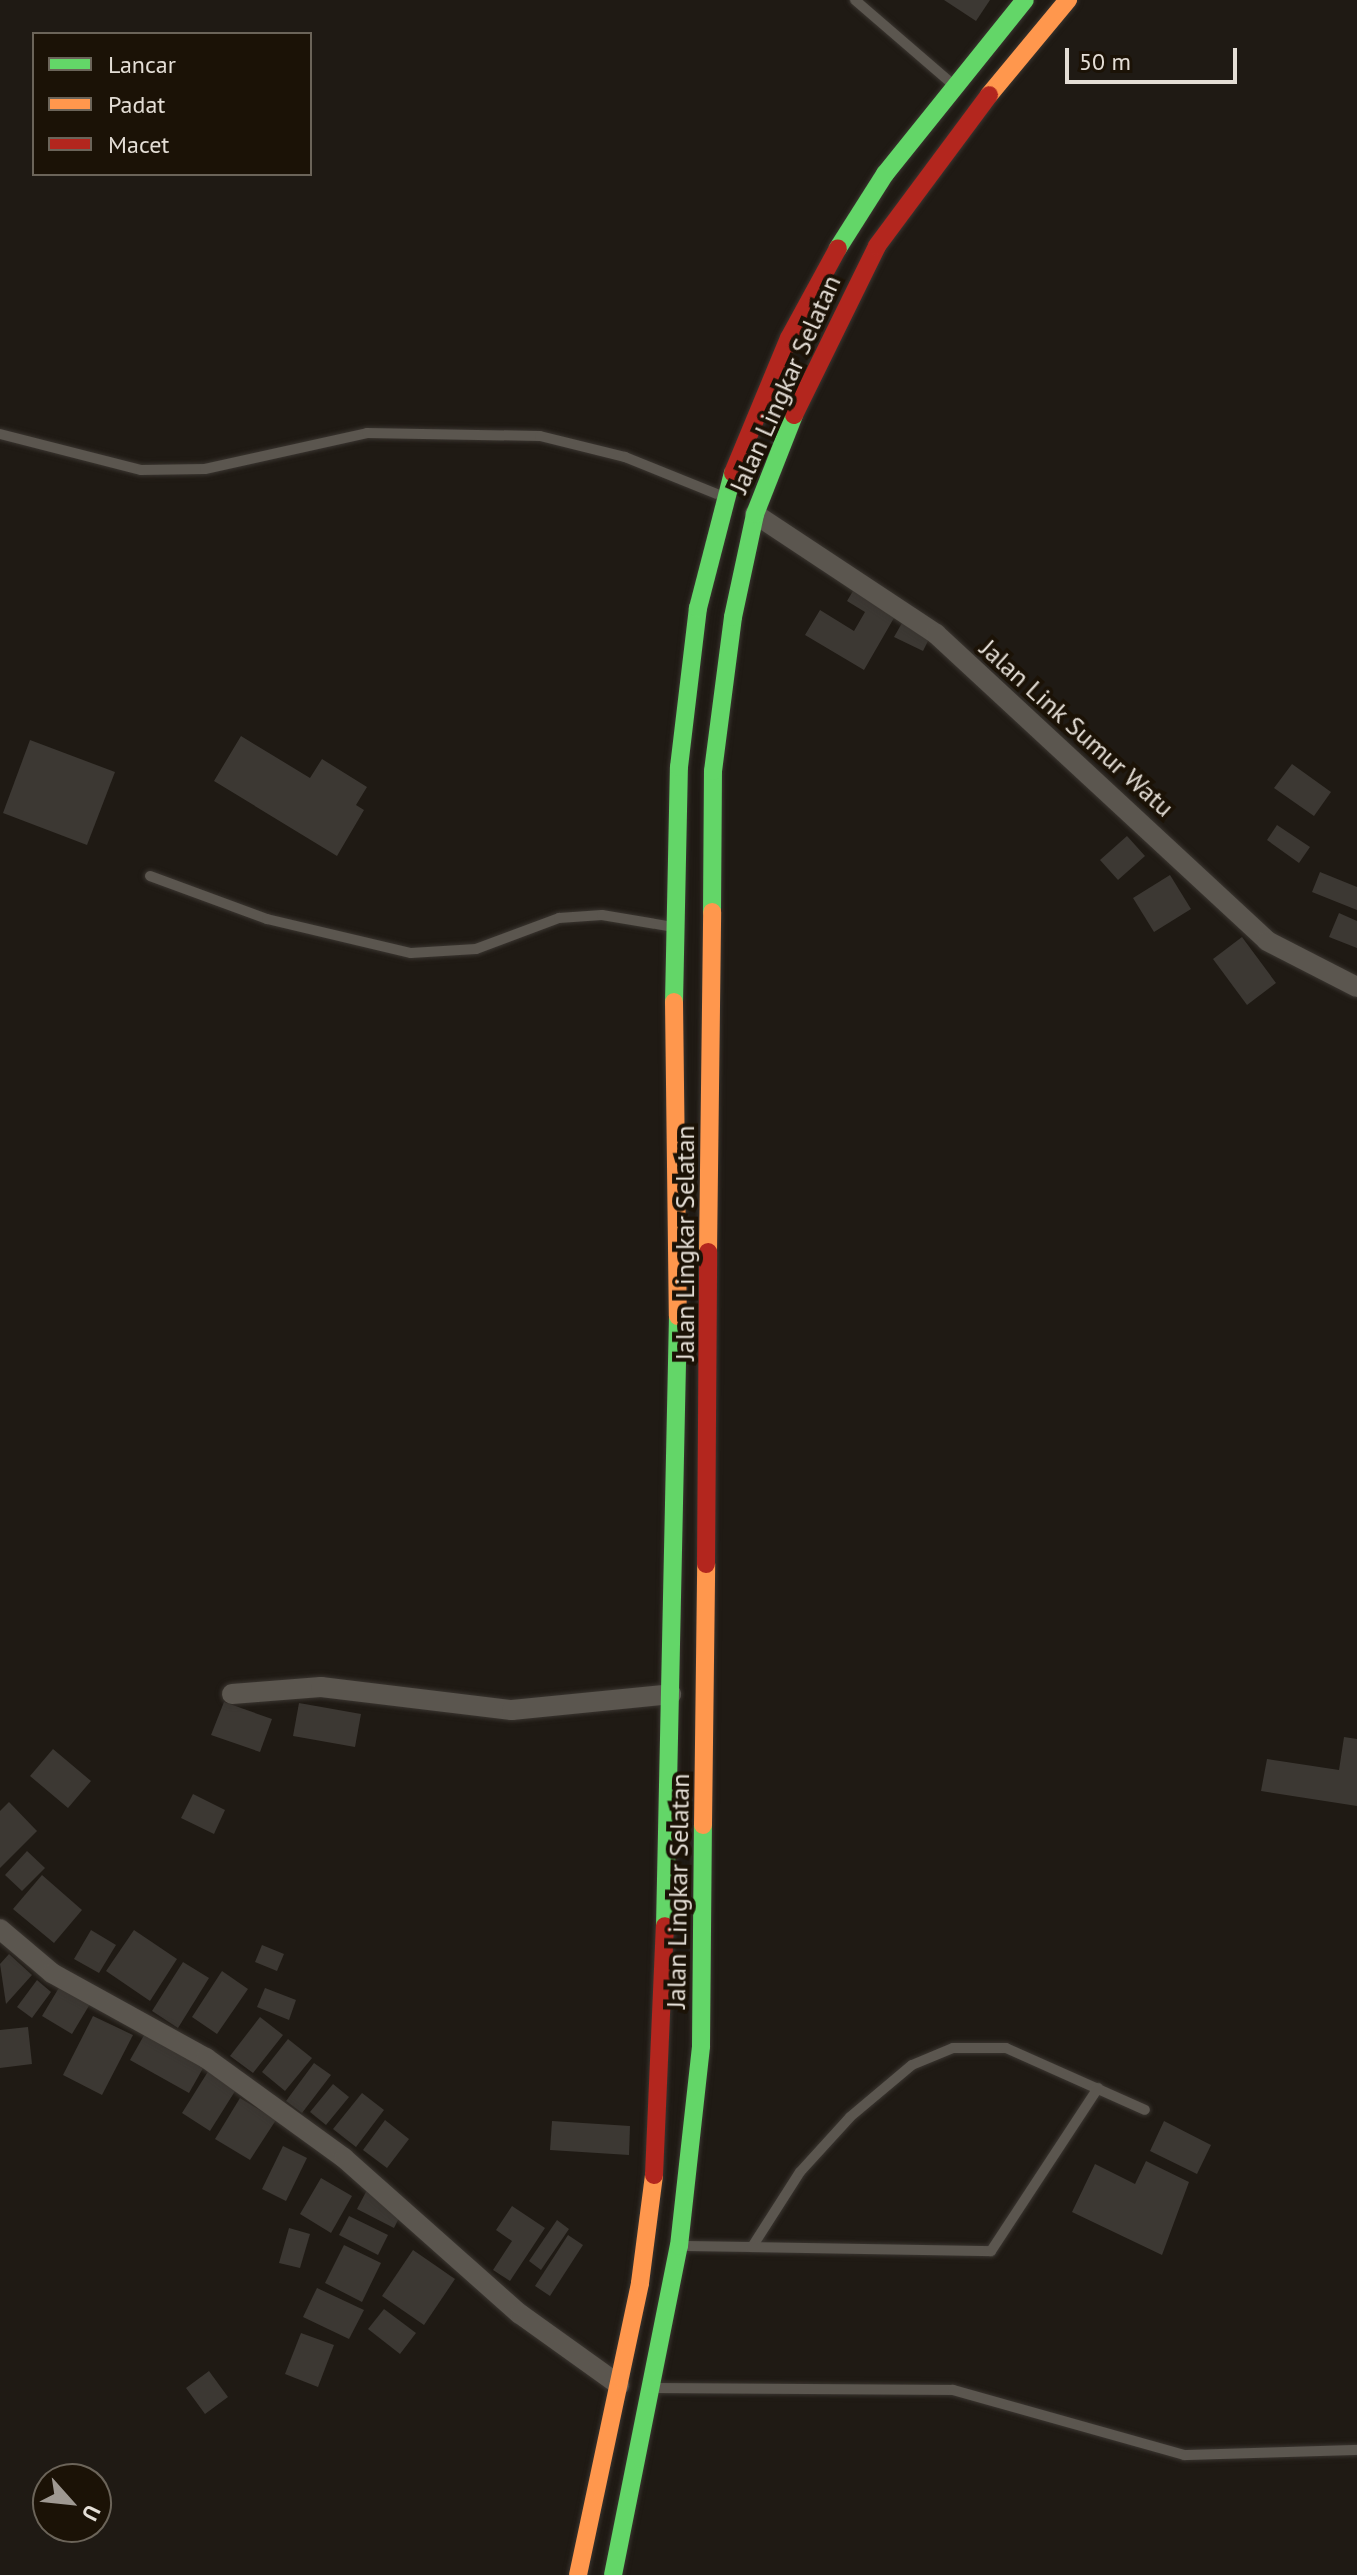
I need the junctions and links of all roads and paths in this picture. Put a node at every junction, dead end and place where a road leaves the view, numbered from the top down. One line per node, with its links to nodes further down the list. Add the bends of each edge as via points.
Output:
1 (855, 0): 4 (lane)
2 (1025, 0): 4 (highway, Jalan Lingkar Selatan)
3 (1068, 0): 7 (highway, Jalan Lingkar Selatan, via 941,152 877,246 815,366)
4 (954, 85): 6 (highway, Jalan Lingkar Selatan, via 837,249 789,338)
5 (0, 434): 6 (lane, via 141,470 205,469 367,433 540,436 625,457)
6 (723, 497): 8 (highway, Jalan Lingkar Selatan, via 698,608)
7 (755, 514): 9 (highway, Jalan Lingkar Selatan); 12 (street, Jalan Link Sumur Watu, via 936,634 1267,941)
8 (685, 714): 9 (highway); 11 (highway, Jalan Lingkar Selatan)
9 (719, 716): 18 (highway, Jalan Lingkar Selatan, via 710,958 701,2046)
10 (150, 876): 11 (lane, via 267,919 411,953 476,949 559,918 602,915)
11 (674, 928): 14 (highway, Jalan Lingkar Selatan, via 679,1270)
12 (1357, 987)
13 (232, 1694): 14 (street, via 321,1687 498,1710)
14 (671, 1694): 20 (highway, Jalan Lingkar Selatan, via 661,2123)
15 (0, 1929): 20 (street, via 52,1973 206,2058 344,2158 520,2314)
16 (1098, 2088): 17 (lane); 19 (lane, via 991,2251); 19 (lane, via 984,2044 931,2056 889,2080 819,2148)
17 (1145, 2110)
18 (679, 2246): 19 (lane); 21 (highway, Jalan Lingkar Selatan)
19 (752, 2247)
20 (619, 2385): 23 (highway, Jalan Lingkar Selatan)
21 (653, 2388): 22 (lane, via 953,2390 1184,2455); 24 (highway, Jalan Lingkar Selatan)
22 (1357, 2450)
23 (583, 2552): 24 (highway); 25 (highway, Jalan Lingkar Selatan)
24 (617, 2556): 26 (highway, Jalan Lingkar Selatan)
25 (578, 2575)
26 (613, 2575)

